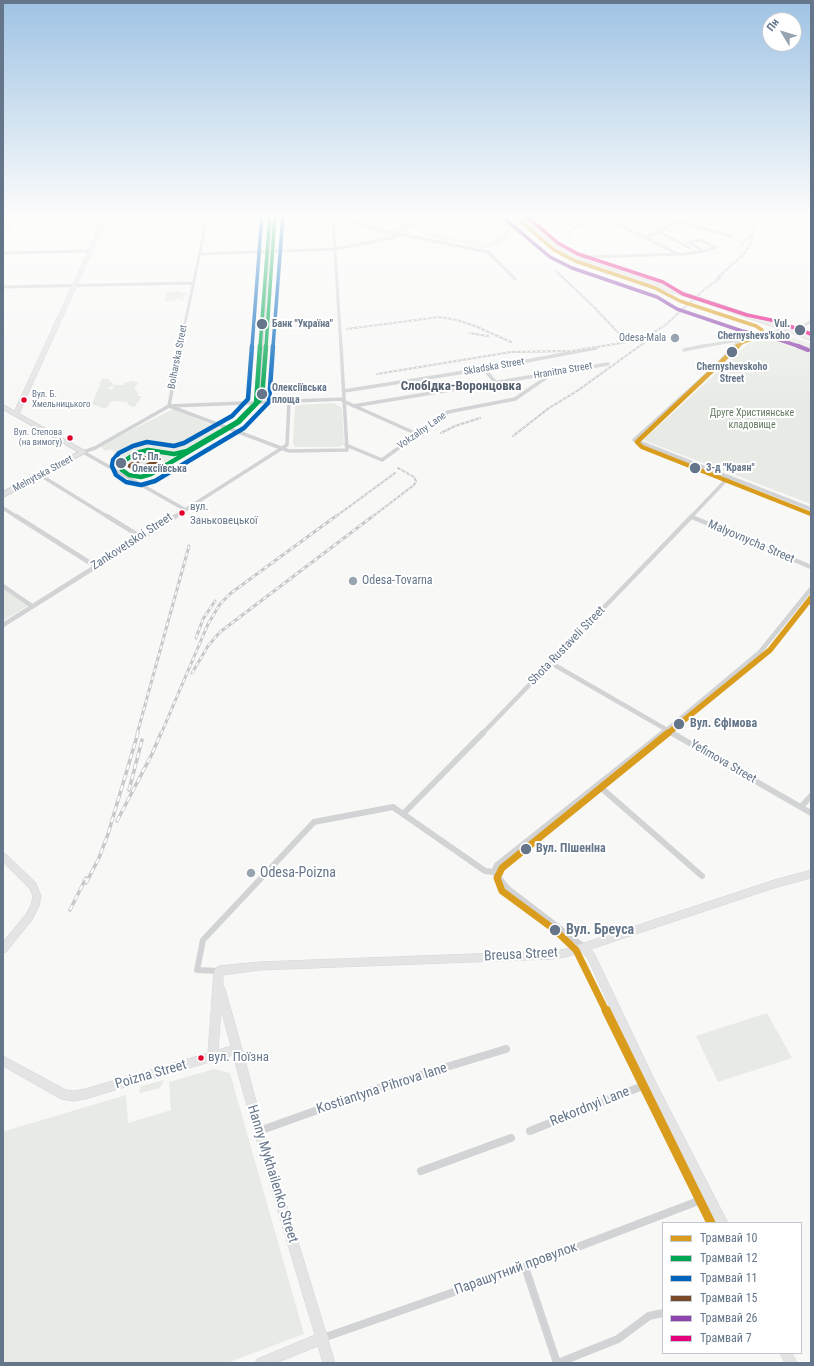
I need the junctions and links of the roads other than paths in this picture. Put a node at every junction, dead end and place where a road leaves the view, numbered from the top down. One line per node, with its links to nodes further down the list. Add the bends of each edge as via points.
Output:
1 (78, 278): 7 (street)
2 (194, 278): 6 (street, Bolharska Street)
3 (267, 278): 23 (street, via 261,383 259,398)
4 (337, 278): 20 (street)
5 (633, 278): 10 (main road)
6 (193, 283): 7 (street); 24 (street, Bolharska Street)
7 (75, 286): 8 (street); 27 (street)
8 (3, 287)
9 (811, 321): 11 (street)
10 (786, 329): 11 (main road); 13 (street)
11 (795, 332): 12 (main road)
12 (811, 338)
13 (740, 340): 15 (street); 34 (street, via 719,363 634,440)
14 (596, 348): 17 (street, Skladska Street)
15 (684, 350)
16 (608, 364): 18 (street, Hranitna Street)
17 (484, 368): 19 (street); 20 (street, Skladska Street)
18 (552, 374): 19 (street, Hranitna Street); 29 (street, Vokzalny Lane, via 516,400 448,412)
19 (496, 383): 25 (street, Hranitna Street)
20 (344, 391): 21 (street)
21 (344, 400): 22 (street); 25 (street); 30 (street)
22 (289, 402): 23 (street); 31 (street, via 287,445)
23 (255, 403): 24 (street); 28 (street)
24 (169, 406): 28 (street); 32 (street)
25 (352, 406): 29 (street)
26 (3, 407): 27 (main road)
27 (16, 414): 32 (main road)
28 (230, 429): 31 (street)
29 (417, 434): 30 (street, Vokzalny Lane, via 382,460)
30 (346, 445): 31 (street, via 347,450)
31 (281, 449): 37 (street, Zankovetskoi Street)
32 (83, 452): 33 (main road, Melnytska Street); 37 (street)
33 (40, 475): 35 (main road, Melnytska Street); 40 (street)
34 (729, 477): 38 (street); 39 (street, Shota Rustaveli Street)
35 (3, 495)
36 (3, 508): 41 (street)
37 (184, 509): 40 (street, Zankovetskoi Street)
38 (811, 509)
39 (692, 517): 42 (street, Malyovnycha Street); 47 (street, Shota Rustaveli Street)
40 (141, 537): 41 (street, Zankovetskoi Street)
41 (95, 566): 45 (street, Zankovetskoi Street)
42 (811, 567)
43 (3, 586): 45 (street)
44 (811, 589): 48 (street, via 760,652)
45 (32, 606): 46 (street, Zankovetskoi Street)
46 (3, 625)
47 (551, 663): 48 (street, Yefimova Street); 53 (street, Shota Rustaveli Street)
48 (667, 730): 49 (street); 51 (street, Yefimova Street)
49 (598, 785): 55 (street, via 497,865); 57 (street)
50 (811, 796): 51 (street)
51 (801, 807): 52 (street, Yefimova Street)
52 (811, 813)
53 (403, 814): 55 (street, via 485,871); 60 (street, via 393,807 314,822 203,940 197,970)
54 (3, 857): 59 (street, via 33,886 37,896 29,917)
55 (494, 872): 58 (street, via 508,889)
56 (811, 874): 58 (street, Breusa Street)
57 (702, 876)
58 (584, 947): 60 (street, Breusa Street, via 552,955 259,966); 66 (street)
59 (3, 949)
60 (219, 971): 61 (street, Hanny Mykhailenko Street)
61 (218, 983): 62 (street, Hanny Mykhailenko Street); 64 (street, Hanny Mykhailenko Street)
62 (236, 1049): 64 (street, Poizna Street); 67 (street, Hanny Mykhailenko Street)
63 (506, 1049): 67 (street, Kostiantyna Pihrova lane, via 390,1084)
64 (213, 1057): 65 (street, Poizna Street, via 86,1094 65,1095)
65 (3, 1061)
66 (650, 1083): 68 (street, Rekordnyi Lane); 71 (street)
67 (259, 1131): 75 (street, Hanny Mykhailenko Street)
68 (530, 1131)
69 (511, 1138): 70 (street)
70 (421, 1171)
71 (709, 1197): 72 (street); 73 (street, Парашутний провулок)
72 (722, 1222)
73 (525, 1267): 75 (street, Парашутний провулок); 79 (street)
74 (662, 1313): 79 (street, via 649,1316 618,1339)
75 (323, 1338): 77 (street); 78 (street, Hanny Mykhailenko Street)
76 (786, 1354): 80 (street)
77 (261, 1363)
78 (329, 1363)
79 (557, 1363)
80 (791, 1363)

